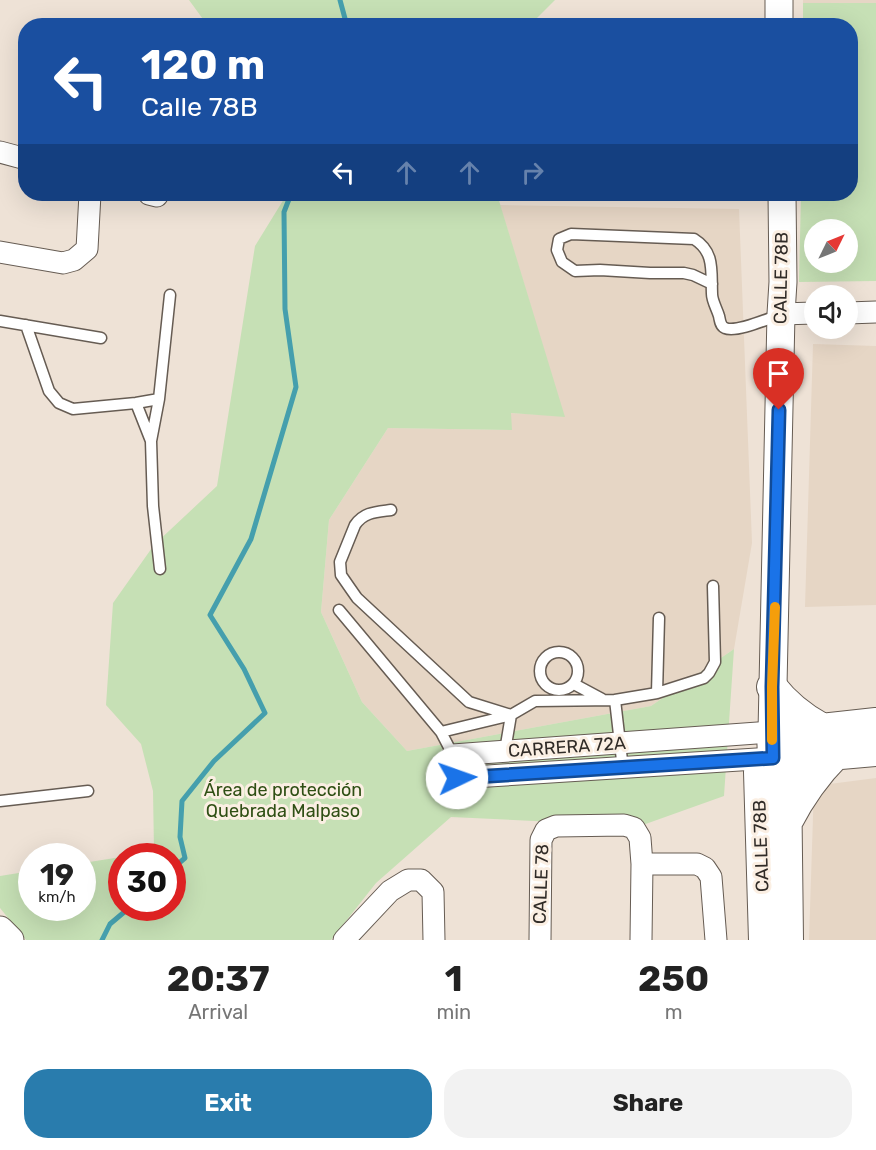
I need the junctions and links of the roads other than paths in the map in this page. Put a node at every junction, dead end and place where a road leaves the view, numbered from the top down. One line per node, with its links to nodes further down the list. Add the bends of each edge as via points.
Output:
1 (779, 0): 2 (street)
2 (779, 18)
3 (0, 152): 4 (street)
4 (18, 157)
5 (90, 201): 7 (street, via 87,249 74,260 63,263)
6 (782, 201): 12 (street, CALLE 78B)
7 (0, 252)
8 (712, 284): 8 (lane, via 684,273 574,271 562,262 557,250 559,239 572,234 694,239 709,254); 12 (lane, via 712,296 726,328 737,329)
9 (170, 295): 17 (lane)
10 (876, 312): 11 (street)
11 (858, 313)
12 (781, 314): 13 (street); 27 (street, CALLE 78B)
13 (804, 314)
14 (0, 321): 15 (lane)
15 (26, 325): 16 (lane); 18 (lane, via 49,392 59,403 73,409)
16 (101, 338)
17 (159, 399): 18 (lane); 19 (lane)
18 (136, 403): 19 (lane)
19 (151, 441): 21 (lane)
20 (391, 510): 32 (lane, via 369,513 355,525 340,562 344,581 357,598 469,702)
21 (160, 569)
22 (713, 586): 28 (lane, via 713,667 704,678)
23 (339, 610): 35 (lane)
24 (659, 618): 28 (lane)
25 (574, 684): 26 (lane, via 561,690); 26 (lane, via 578,678 577,663 560,651 542,661 540,675); 29 (lane)
26 (548, 687): 31 (lane)
27 (772, 687): 34 (main road, via 794,711); 37 (street, CALLE 78B)
28 (657, 693): 30 (lane)
29 (602, 699): 30 (lane); 31 (lane)
30 (615, 700): 36 (lane)
31 (535, 701): 32 (lane)
32 (511, 716): 35 (lane); 39 (lane)
33 (876, 723): 34 (main road, CARRERA 72A)
34 (821, 728): 37 (main road, CARRERA 72A, via 794,732)
35 (441, 732): 41 (lane)
36 (619, 743): 37 (street, CARRERA 72A); 39 (street, CARRERA 72A); 42 (lane)
37 (773, 745): 40 (main road, CARRERA 72A); 42 (street, CARRERA 72A); 45 (main road, CALLE 78B, via 786,772); 54 (main road, CALLE 78B, via 759,772)
38 (876, 750): 40 (main road, CARRERA 72A)
39 (505, 751): 41 (street, CARRERA 72A)
40 (836, 754): 45 (main road, via 811,782)
41 (453, 755): 42 (street, CARRERA 72A, via 448,767 457,778)
42 (623, 769)
43 (88, 791): 44 (lane)
44 (0, 801)
45 (787, 822): 55 (main road, CALLE 78B)
46 (642, 864): 51 (street, CALLE 78, via 640,838 633,828 556,826 546,830 541,840); 52 (street); 53 (street, via 705,867 711,876)
47 (0, 930): 48 (street)
48 (10, 940)
49 (344, 940): 50 (street, via 390,891 408,880 421,880 433,892)
50 (434, 940)
51 (540, 940)
52 (641, 940)
53 (716, 940)
54 (764, 940)
55 (788, 940)

